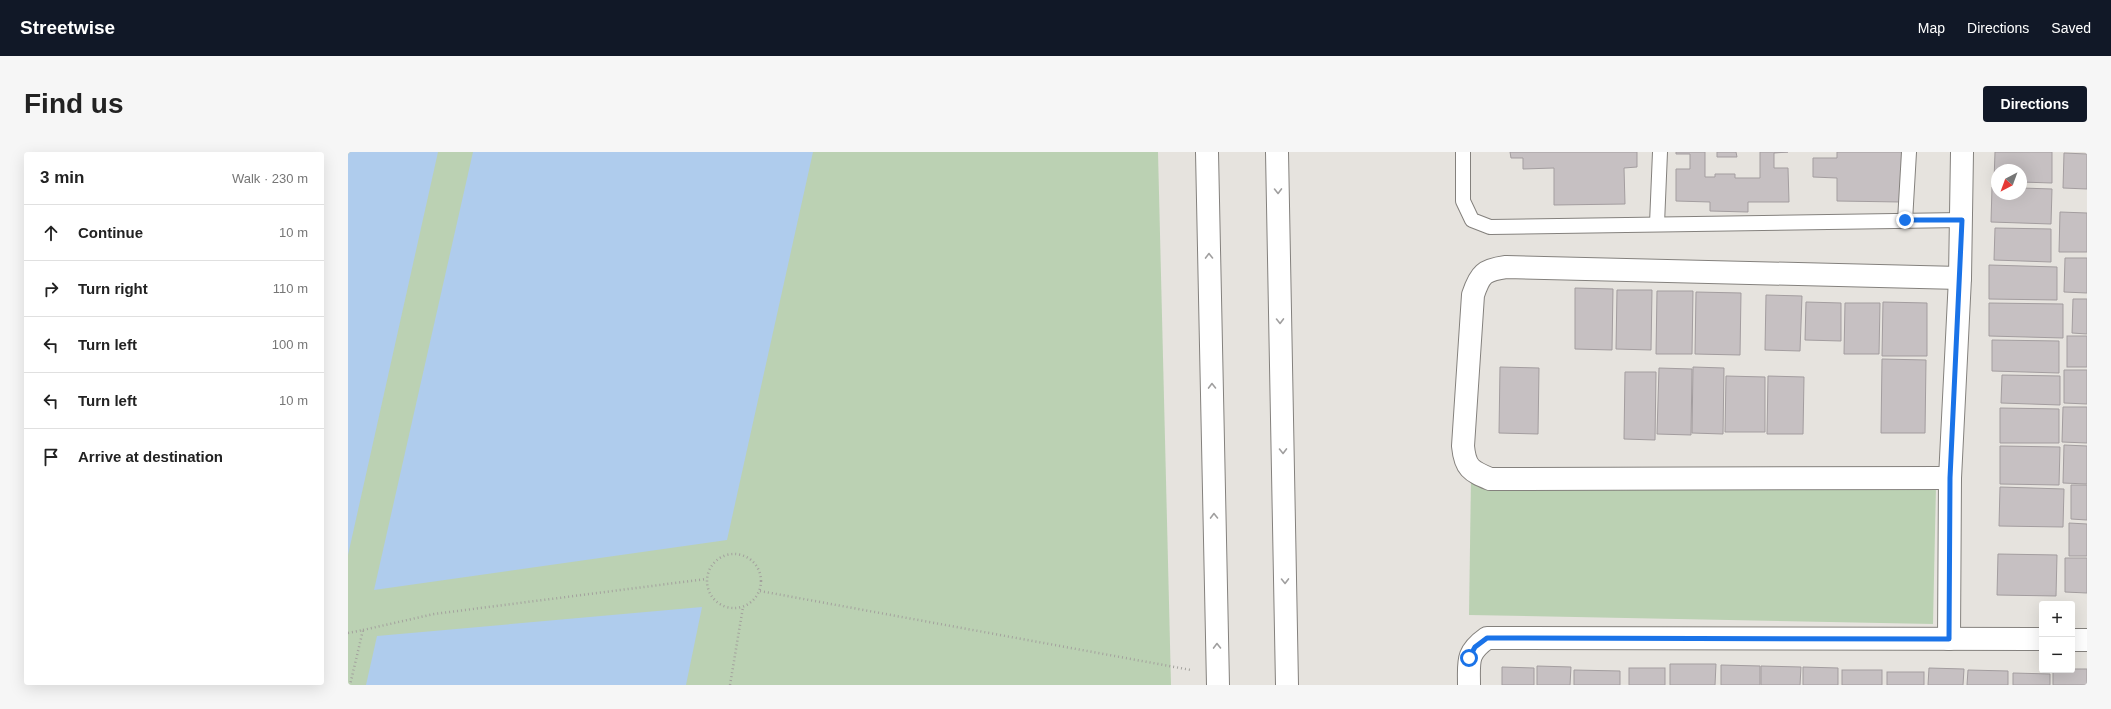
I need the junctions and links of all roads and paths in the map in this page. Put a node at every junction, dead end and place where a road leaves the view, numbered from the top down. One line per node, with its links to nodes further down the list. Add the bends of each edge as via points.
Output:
1 (1207, 152): 21 (street, one-way to 1)
2 (1277, 152): 24 (street, one-way to 24)
3 (1463, 152): 9 (lane, via 1463,201 1472,220 1490,227)
4 (1660, 152): 9 (lane)
5 (1910, 152): 7 (lane)
6 (1962, 152): 8 (street)
7 (1905, 220): 8 (lane); 9 (lane)
8 (1962, 220): 10 (street)
9 (1657, 224)
10 (1960, 278): 11 (street); 11 (street, via 1506,267 1490,269 1478,280 1473,295 1463,446 1464,461 1473,472 1490,479)
11 (1950, 478): 17 (street)
12 (706, 579): 13 (path, via 715,560 724,554 746,555 760,571); 14 (path, via 713,599 722,606); 15 (path, via 434,614)
13 (760, 591): 14 (path); 21 (path)
14 (743, 607): 23 (path)
15 (362, 630): 16 (path); 22 (path)
16 (348, 633)
17 (1949, 639): 18 (street); 25 (street, via 1487,638 1475,647 1469,658)
18 (2039, 639)
19 (2075, 640): 20 (street)
20 (2087, 640)
21 (1218, 680)
22 (350, 685)
23 (730, 685)
24 (1287, 685)
25 (1469, 685)

